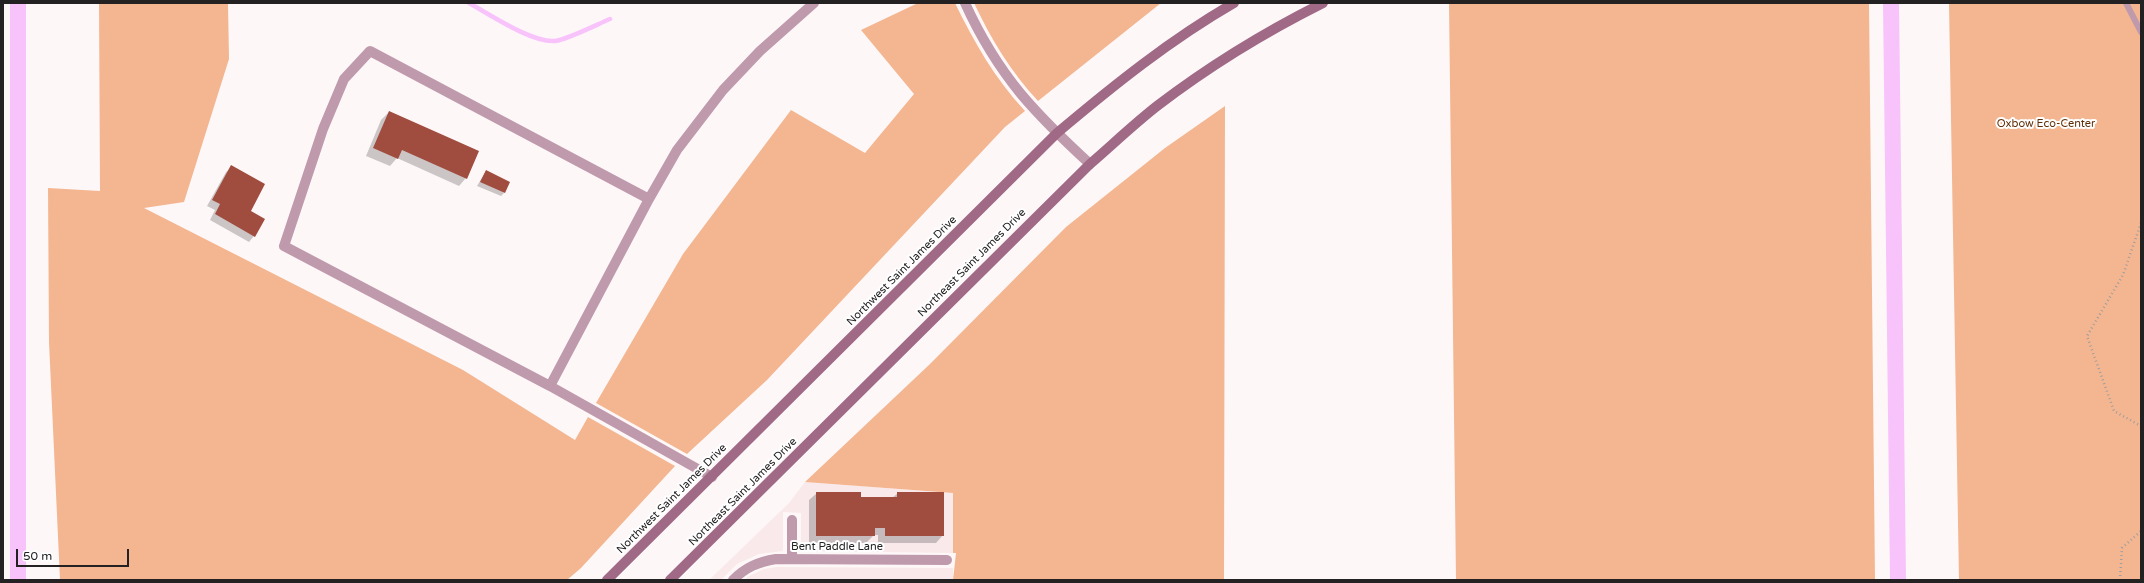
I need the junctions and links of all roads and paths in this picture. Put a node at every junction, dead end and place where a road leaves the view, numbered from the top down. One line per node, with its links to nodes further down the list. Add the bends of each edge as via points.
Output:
1 (814, 3): 9 (street, via 760,51 723,90 677,150)
2 (964, 3): 7 (street, via 999,66 1021,95)
3 (1234, 3): 7 (main road, Northwest Saint James Drive, via 1202,22 1128,74)
4 (1323, 3): 8 (main road, Northeast Saint James Drive, via 1222,61 1157,107)
5 (2126, 3): 6 (lane)
6 (2141, 32)
7 (1058, 133): 8 (street); 13 (main road, Northwest Saint James Drive)
8 (1090, 164): 19 (main road, Northeast Saint James Drive)
9 (649, 199): 11 (street); 11 (street, via 370,50 344,78 323,130 284,246)
10 (2141, 223): 12 (path, via 2123,275 2087,336 2114,411)
11 (550, 386): 13 (street)
12 (2141, 426)
13 (712, 477): 18 (main road, Northwest Saint James Drive)
14 (792, 520): 16 (street)
15 (2141, 531): 21 (path, via 2122,548)
16 (792, 559): 17 (street, Bent Paddle Lane); 20 (street, Bent Paddle Lane, via 761,562 744,569)
17 (947, 560)
18 (607, 580)
19 (670, 580)
20 (733, 580)
21 (2120, 580)

